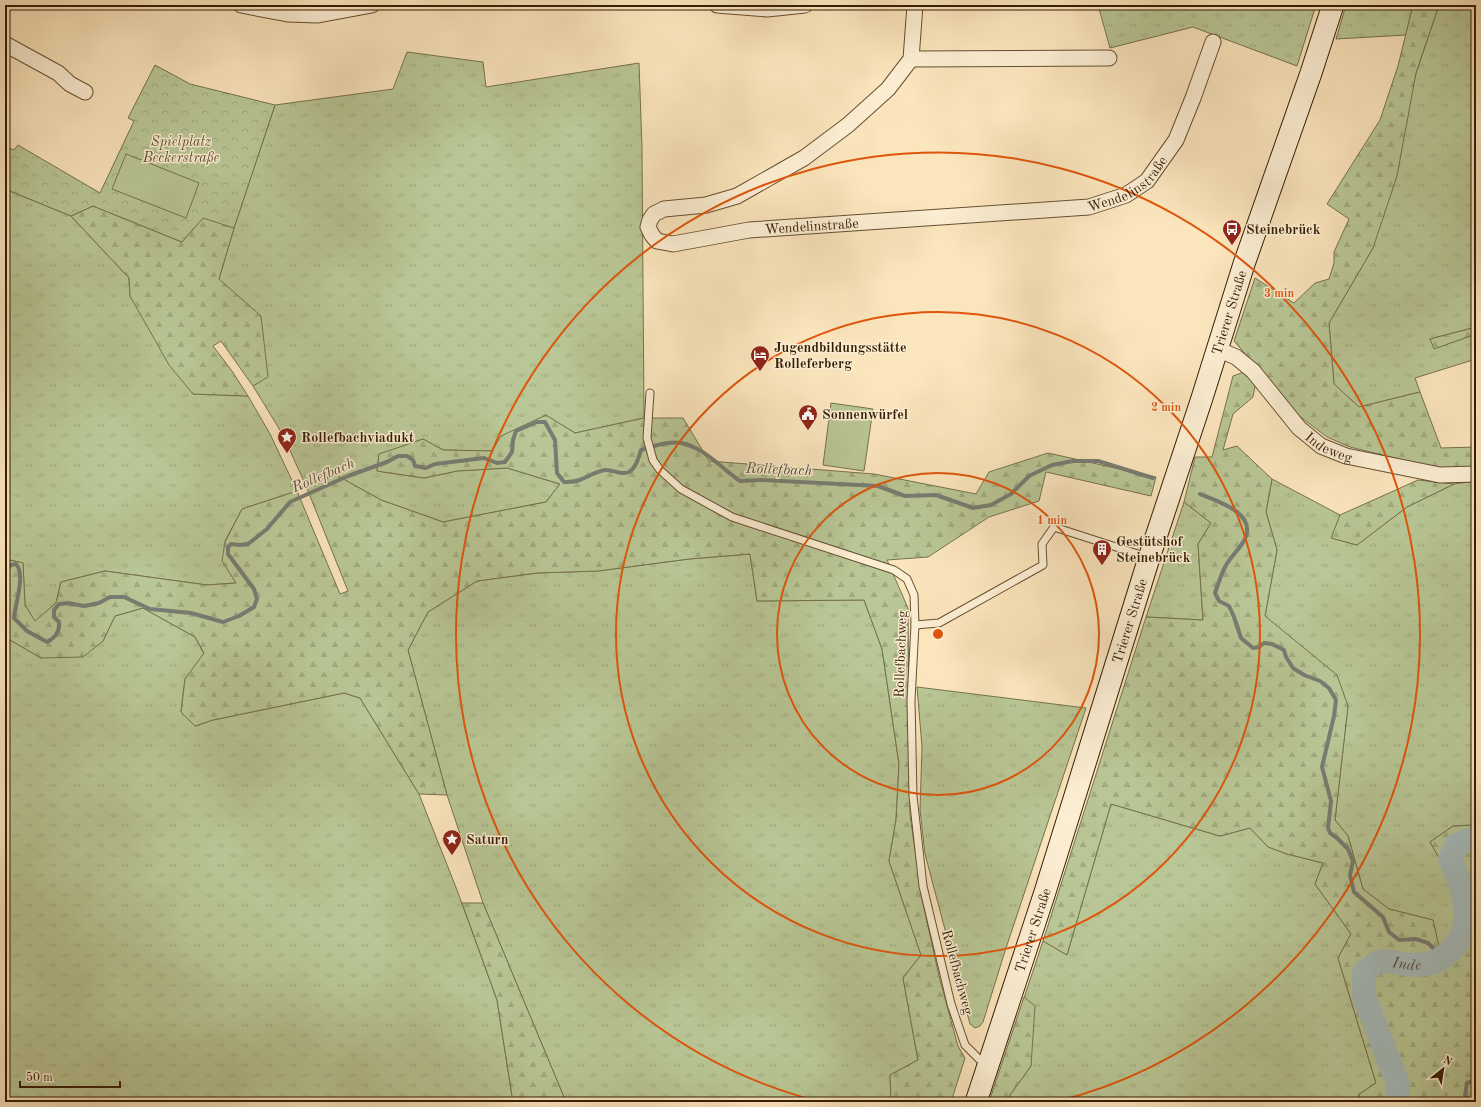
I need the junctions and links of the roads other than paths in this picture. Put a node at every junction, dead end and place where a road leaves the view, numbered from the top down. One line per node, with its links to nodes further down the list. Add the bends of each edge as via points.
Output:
1 (241, 5): 7 (street)
2 (372, 5): 7 (street, via 318,15)
3 (717, 5): 4 (street, via 767,10)
4 (805, 5)
5 (915, 5): 11 (street)
6 (1333, 5): 13 (main road, Trierer Straße)
7 (287, 9)
8 (1213, 42): 11 (street, Wendelinstraße, via 1176,140 1147,181 1126,195 1089,207 749,230 673,244 657,241 652,235 648,226 654,214 664,209 706,204 737,196 804,158 848,125 888,89)
9 (5, 44): 12 (street, via 58,73 70,84)
10 (1109, 58): 11 (street)
11 (911, 59)
12 (85, 92)
13 (1217, 349): 15 (street, Indeweg, via 1236,357 1253,371 1299,428 1321,446 1346,456 1440,475); 16 (main road, Trierer Straße)
14 (650, 393): 17 (lane, Rollefbachweg, via 647,438 653,460 681,489 732,517 894,570 907,579 914,595)
15 (1476, 474)
16 (1149, 558): 17 (lane, via 1054,527 1042,544 1044,565 939,623); 18 (main road, Trierer Straße)
17 (915, 625): 18 (lane, Rollefbachweg, via 911,700 913,796 923,886 951,1004 965,1045)
18 (988, 1068): 19 (main road, Trierer Straße)
19 (976, 1102)

